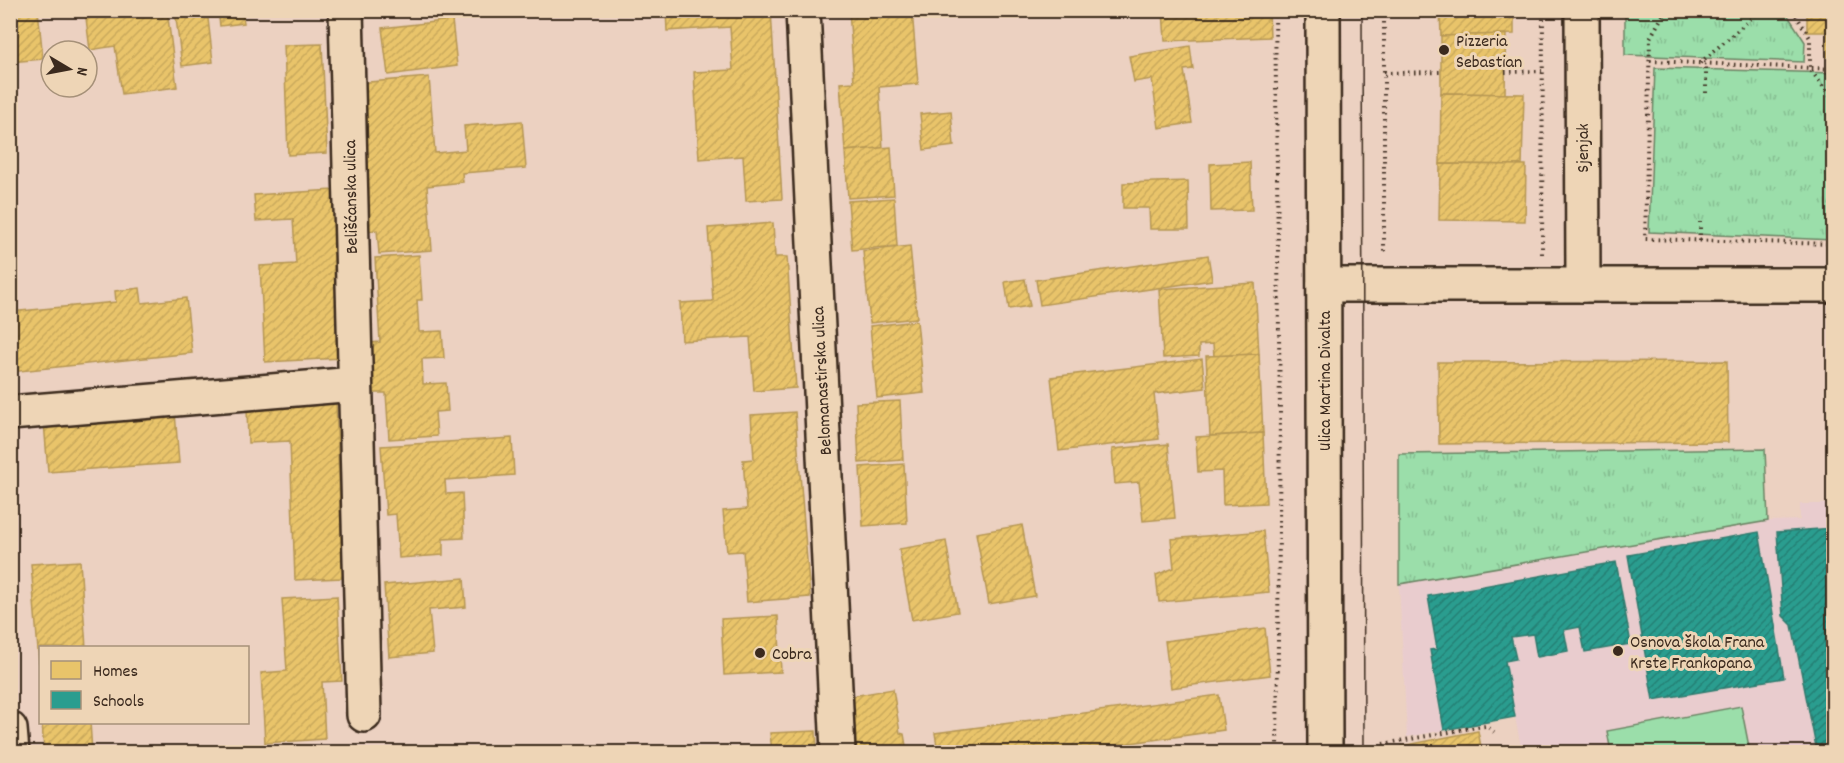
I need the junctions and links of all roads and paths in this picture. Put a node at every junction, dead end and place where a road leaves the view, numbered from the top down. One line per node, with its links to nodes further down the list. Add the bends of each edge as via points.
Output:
1 (346, 10): 30 (street, Belišćanska ulica)
2 (803, 10): 37 (street, Belomanastirska ulica)
3 (1275, 10): 38 (path, via 1280,413)
4 (1323, 10): 27 (street, Ulica Martina Divalta)
5 (1384, 10): 19 (path)
6 (1543, 10): 16 (path)
7 (1582, 10): 28 (street, Sjenjak)
8 (1666, 10): 11 (path, via 1650,38)
9 (1761, 10): 12 (path)
10 (1793, 10): 14 (path, via 1810,38)
11 (1650, 61): 12 (path); 23 (path, via 1645,239)
12 (1700, 63): 13 (path)
13 (1706, 63): 14 (path); 20 (path)
14 (1810, 69): 15 (path); 21 (path)
15 (1833, 69)
16 (1542, 71): 18 (path); 26 (path)
17 (1441, 72): 19 (path)
18 (1506, 72)
19 (1383, 73): 25 (path)
20 (1706, 93)
21 (1833, 101)
22 (1700, 222): 23 (path)
23 (1700, 241): 24 (path)
24 (1833, 244)
25 (1384, 255)
26 (1542, 264)
27 (1324, 285): 28 (street); 39 (street, Ulica Martina Divalta)
28 (1583, 285): 29 (street)
29 (1833, 285)
30 (355, 384): 31 (street); 32 (street, Belišćanska ulica)
31 (10, 412)
32 (364, 715)
33 (10, 729): 36 (street)
34 (1494, 732): 35 (path, via 1486,726)
35 (1383, 744)
36 (12, 753)
37 (838, 753)
38 (1277, 753)
39 (1325, 753)

